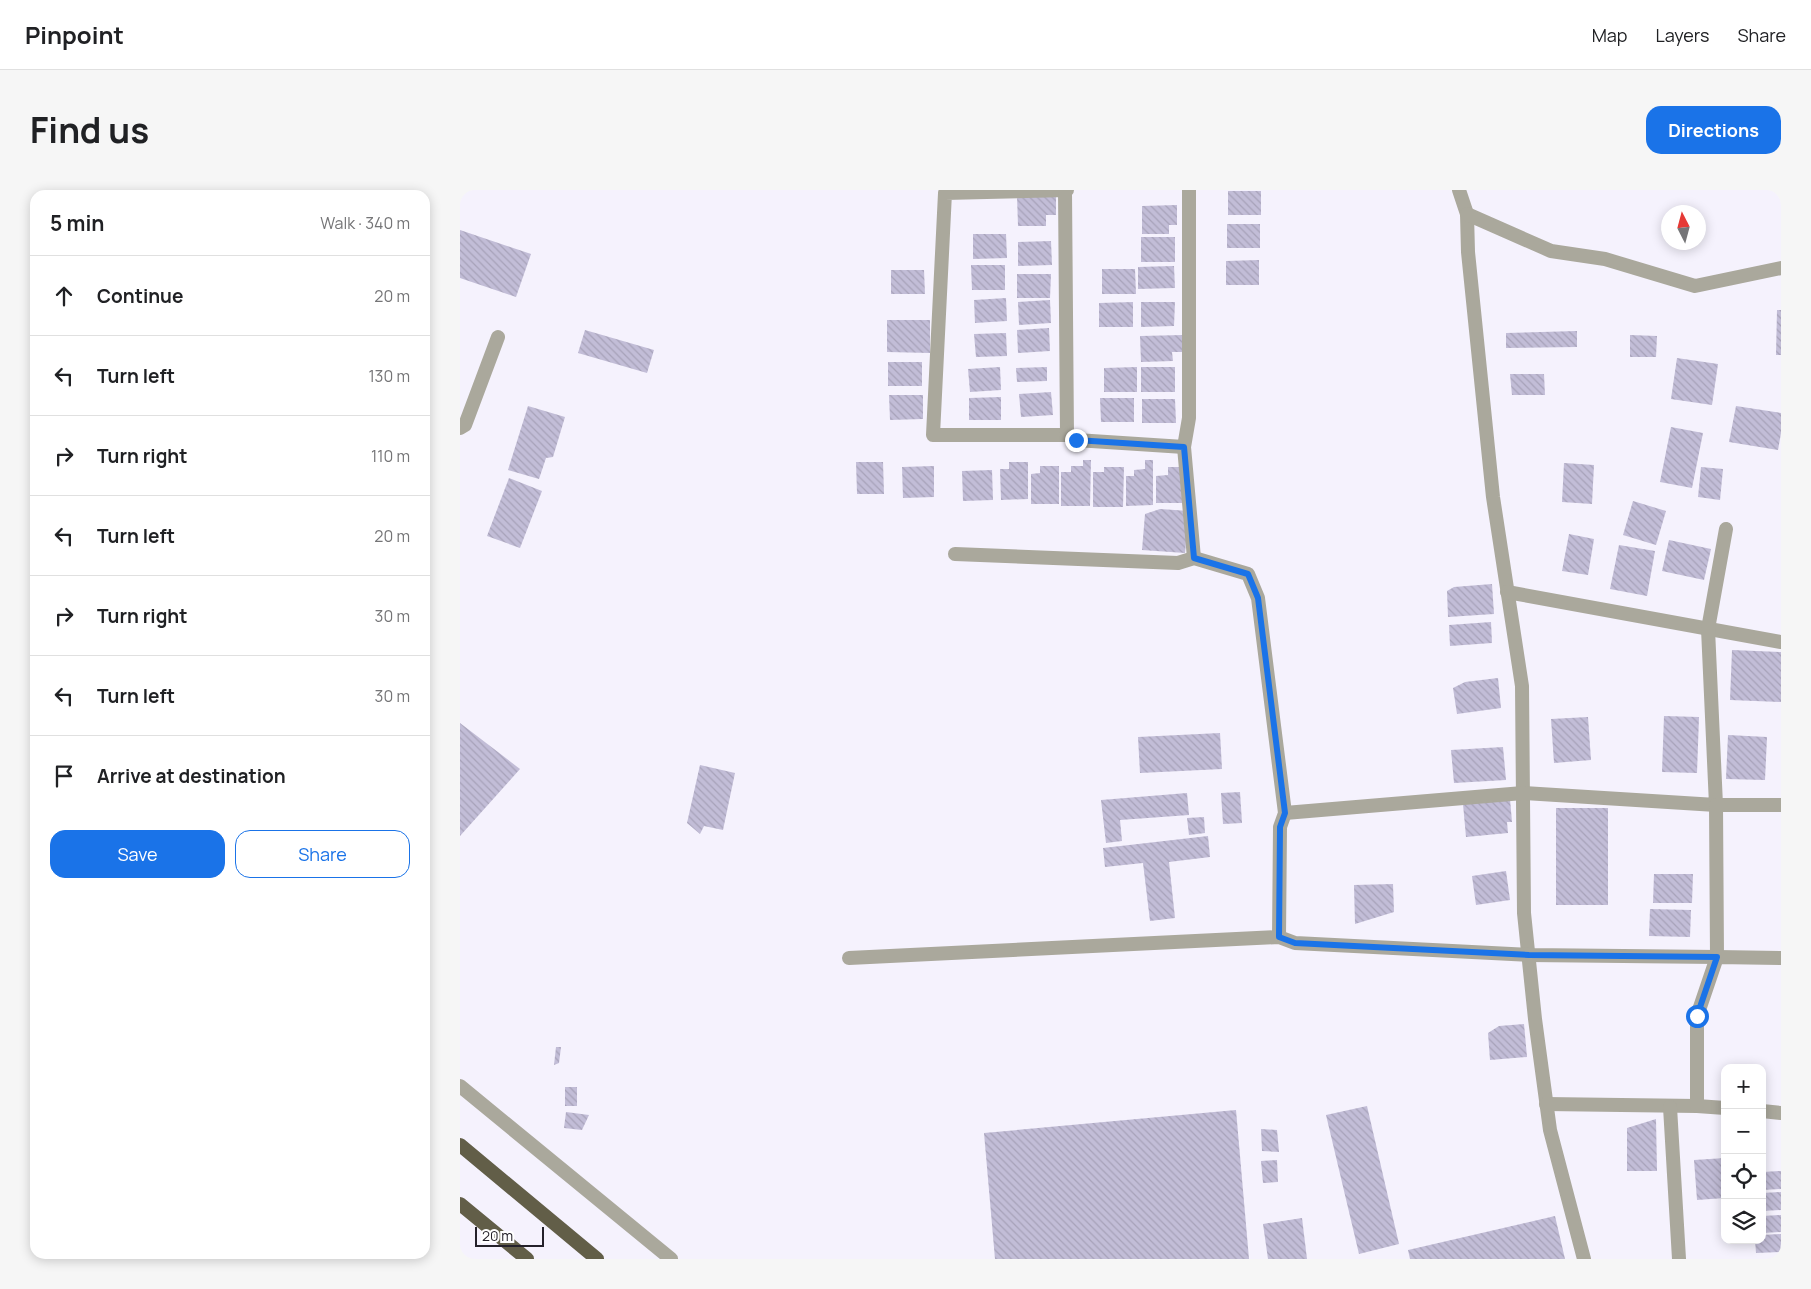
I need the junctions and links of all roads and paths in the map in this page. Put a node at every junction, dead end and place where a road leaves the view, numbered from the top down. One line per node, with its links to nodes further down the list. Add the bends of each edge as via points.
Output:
1 (1066, 190): 8 (street); 8 (street, via 945,193 933,435)
2 (1189, 190): 9 (street, via 1189,418)
3 (1459, 190): 4 (street)
4 (1467, 214): 5 (street, via 1551,251 1605,259 1695,286); 13 (street, via 1493,497)
5 (1781, 268)
6 (498, 337): 7 (street, via 465,425)
7 (460, 428)
8 (1067, 436): 9 (street, via 1076,440)
9 (1184, 447): 12 (street)
10 (1726, 529): 14 (street)
11 (955, 554): 12 (street, via 1178,563)
12 (1194, 558): 19 (street, via 1248,574 1258,598)
13 (1507, 592): 14 (street); 16 (street, via 1522,686)
14 (1708, 629): 15 (street); 17 (street)
15 (1781, 642)
16 (1523, 793): 17 (street); 19 (street); 21 (street, via 1524,913)
17 (1716, 805): 18 (street); 22 (street)
18 (1781, 805)
19 (1285, 813): 20 (street, via 1280,827)
20 (1279, 937): 21 (street, via 1295,943); 23 (street)
21 (1529, 955): 22 (street); 26 (street)
22 (1717, 957): 24 (street); 27 (street, via 1697,1016)
23 (849, 958)
24 (1781, 958)
25 (460, 1086): 36 (street)
26 (1546, 1104): 28 (street); 37 (street)
27 (1697, 1106): 28 (street); 29 (street)
28 (1670, 1107): 38 (street)
29 (1721, 1108)
30 (1766, 1111): 31 (street)
31 (1781, 1113)
32 (460, 1145): 35 (highway)
33 (460, 1204): 34 (highway)
34 (527, 1259)
35 (597, 1259)
36 (671, 1259)
37 (1584, 1259)
38 (1679, 1259)

